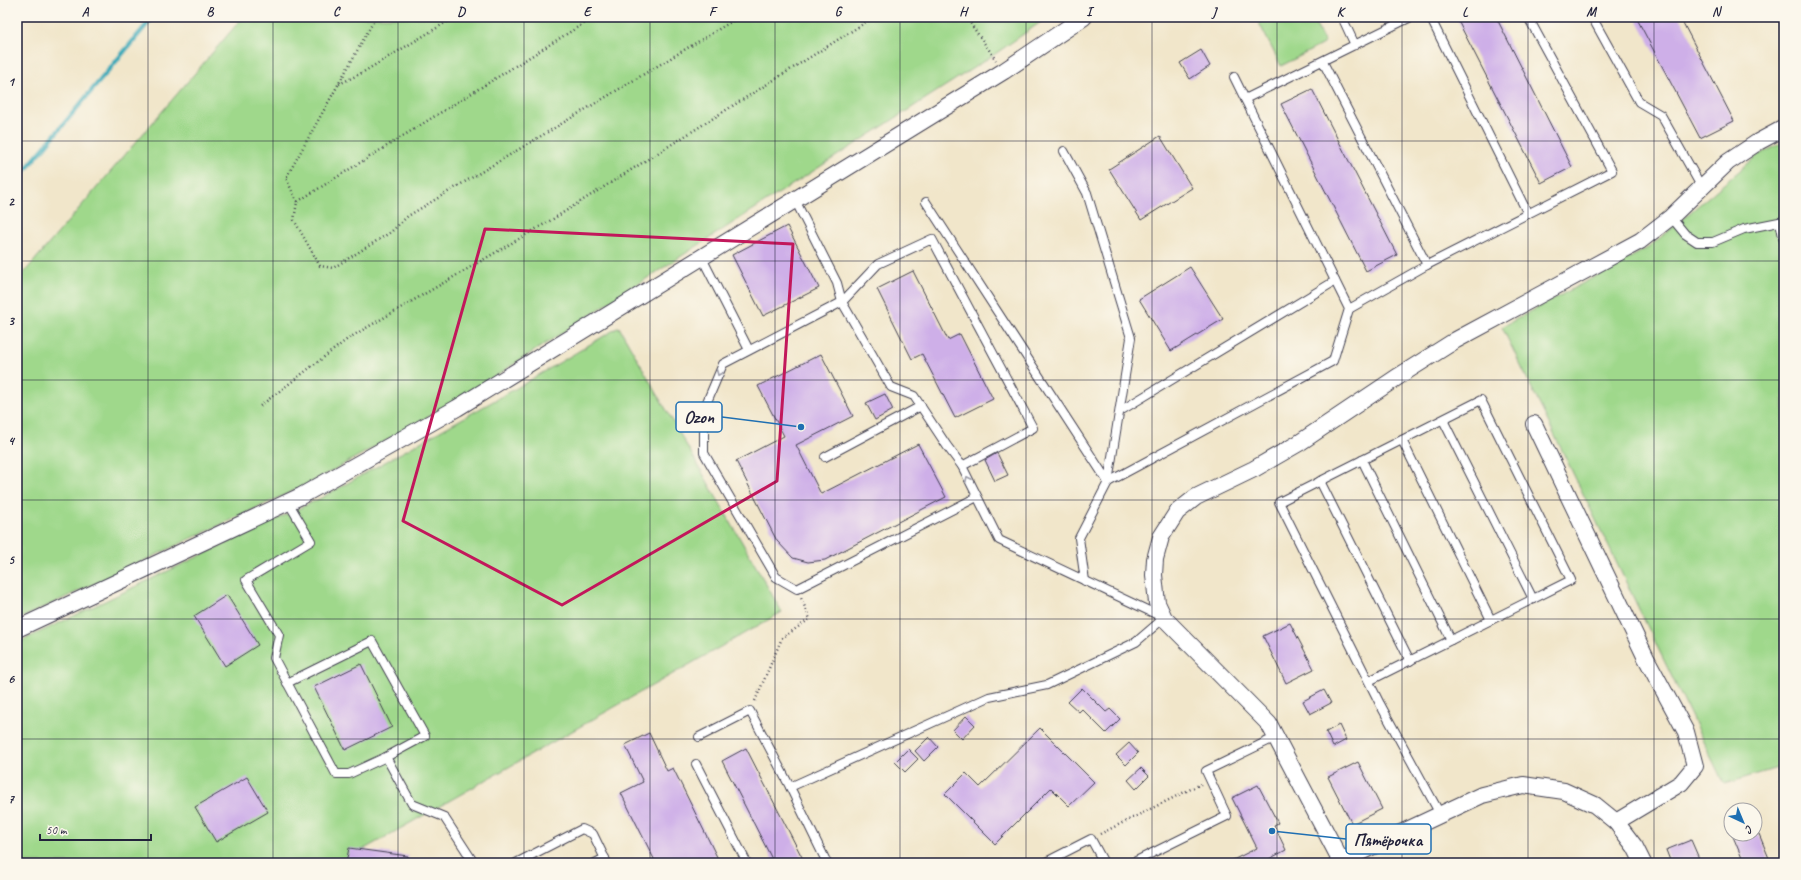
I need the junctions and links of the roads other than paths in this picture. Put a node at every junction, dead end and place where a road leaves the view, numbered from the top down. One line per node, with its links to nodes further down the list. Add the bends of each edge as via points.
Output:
1 (1084, 17): 14 (street, via 1004,71)
2 (1342, 17): 7 (lane)
3 (1411, 17): 7 (lane)
4 (1430, 17): 16 (lane)
5 (1528, 17): 16 (lane, via 1612,171)
6 (1592, 17): 13 (lane, via 1639,102 1661,115)
7 (1355, 45): 8 (lane)
8 (1322, 62): 10 (lane); 21 (lane)
9 (1234, 77): 10 (lane)
10 (1245, 100): 22 (lane)
11 (1784, 128): 13 (street, via 1738,154)
12 (1064, 151): 27 (lane, via 1087,193 1131,338)
13 (1701, 186): 17 (street)
14 (795, 200): 20 (street); 23 (lane, via 837,283)
15 (926, 202): 35 (lane)
16 (1528, 214): 21 (lane)
17 (1671, 216): 18 (lane, via 1685,234 1697,242 1712,242 1744,229); 40 (street, via 1640,241 1456,340 1299,443 1254,469 1196,497 1177,512 1161,537 1155,559 1157,603)
18 (1782, 222): 19 (lane)
19 (1784, 241)
20 (702, 258): 25 (lane); 37 (street, via 457,408)
21 (1427, 266): 24 (lane)
22 (1334, 281): 24 (lane); 27 (lane)
23 (842, 302): 25 (lane); 26 (lane, via 891,387 914,396); 33 (lane, via 878,264 932,239 1033,428)
24 (1348, 309): 35 (lane, via 1333,361)
25 (749, 350): 36 (lane, one-way to 36, via 723,364 704,409 704,453 776,577 797,589)
26 (921, 406): 31 (lane); 33 (lane)
27 (1120, 411): 35 (lane)
28 (1443, 420): 30 (lane); 39 (lane); 39 (lane, via 1481,400 1571,580)
29 (1534, 424): 53 (street, via 1646,658 1686,732 1695,766 1681,783)
30 (1402, 440): 32 (lane); 41 (lane)
31 (825, 457)
32 (1362, 460): 34 (lane); 43 (lane)
33 (962, 466): 36 (lane, one-way to 33)
34 (1320, 481): 44 (lane); 45 (lane, via 1279,502)
35 (1108, 482): 38 (lane, via 1079,538)
36 (976, 497): 38 (lane, via 999,540)
37 (288, 502): 42 (street); 46 (lane, via 311,541 246,580 279,635 274,658)
38 (1085, 580): 40 (lane)
39 (1533, 599): 41 (lane)
40 (1164, 618): 48 (street, via 1269,724); 51 (lane, via 1136,642 1047,685 989,697)
41 (1491, 620): 43 (lane)
42 (17, 629)
43 (1451, 640): 44 (lane)
44 (1410, 661): 45 (lane)
45 (1369, 681): 52 (lane)
46 (287, 683): 49 (lane, via 336,774 349,774); 49 (lane, via 372,641 425,736)
47 (699, 737): 51 (lane, via 750,711)
48 (1276, 737): 55 (street); 63 (lane, via 1206,771 1227,816)
49 (386, 757): 56 (lane, via 412,804 444,817)
50 (696, 764): 59 (lane)
51 (790, 787): 60 (lane)
52 (1440, 814): 53 (street, via 1482,795 1523,785 1564,792 1595,805); 55 (street)
53 (1616, 822): 64 (street, via 1635,847)
54 (606, 860): 57 (lane, via 593,834 582,829); 58 (lane)
55 (1339, 862)
56 (474, 863)
57 (516, 863)
58 (595, 863)
59 (747, 863)
60 (827, 863)
61 (1044, 863): 62 (lane, via 1091,839)
62 (1104, 863)
63 (1132, 863)
64 (1643, 863)

